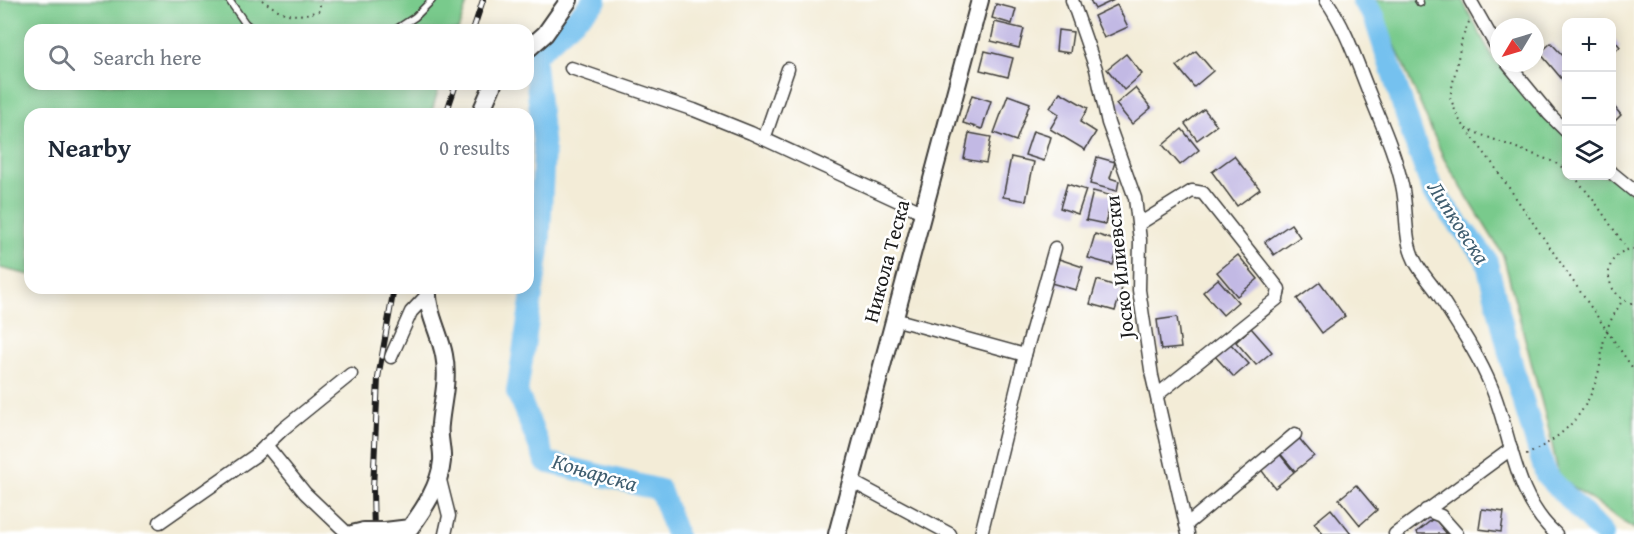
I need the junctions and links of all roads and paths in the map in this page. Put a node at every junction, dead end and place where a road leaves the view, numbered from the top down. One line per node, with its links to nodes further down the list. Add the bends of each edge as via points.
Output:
1 (229, 0): 10 (lane)
2 (262, 0): 3 (path, via 280,13 300,15 319,10)
3 (321, 0)
4 (432, 0): 11 (lane)
5 (569, 0): 13 (main road)
6 (980, 0): 26 (main road, Никола Теска)
7 (1072, 0): 27 (street, Јоско Илиевски, via 1135,198)
8 (1326, 0): 44 (street, via 1347,38 1397,159 1415,261 1477,356 1492,386)
9 (1472, 3): 12 (street); 20 (path, via 1450,97)
10 (246, 24)
11 (404, 24)
12 (1490, 35)
13 (534, 44)
14 (571, 68): 21 (street, via 694,110)
15 (788, 69): 21 (street)
16 (1514, 72): 19 (street)
17 (490, 90): 18 (main road)
18 (483, 108)
19 (1562, 127)
20 (1466, 129): 22 (path); 36 (path)
21 (764, 139): 26 (street)
22 (1562, 167)
23 (1616, 177): 25 (street)
24 (1577, 180): 29 (path)
25 (1634, 191)
26 (922, 212): 35 (main road, Никола Теска)
27 (1139, 224): 41 (street, Јоско Илиевски, via 1141,305); 41 (street, via 1192,191 1203,193 1279,289 1277,299)
28 (1055, 248): 37 (street)
29 (1627, 249): 30 (path); 33 (path, via 1614,259 1608,273 1611,289)
30 (1634, 249)
31 (425, 294): 38 (street, via 411,312)
32 (428, 294): 46 (main road, via 446,372)
33 (1622, 301): 34 (path); 36 (path)
34 (1634, 304)
35 (894, 319): 37 (street); 47 (main road, Никола Теска)
36 (1607, 330): 39 (path); 45 (path, via 1598,373 1582,412 1564,432)
37 (1025, 355): 55 (street)
38 (391, 357)
39 (1634, 370)
40 (351, 374): 43 (street)
41 (1157, 395): 50 (street, Јоско Илиевски)
42 (1295, 434): 50 (street)
43 (266, 445): 49 (street, via 223,480); 51 (street, via 305,494)
44 (1511, 449): 48 (street); 58 (street, via 1531,505)
45 (1528, 454)
46 (439, 474): 51 (main road, bridge, via 410,528); 52 (street, via 449,516)
47 (852, 481): 53 (main road, Никола Теска); 54 (street)
48 (1426, 510): 56 (street); 57 (street, via 1441,516)
49 (160, 522)
50 (1187, 530)
51 (355, 533)
52 (445, 534)
53 (837, 534)
54 (950, 534)
55 (981, 534)
56 (1395, 534)
57 (1457, 534)
58 (1556, 534)

